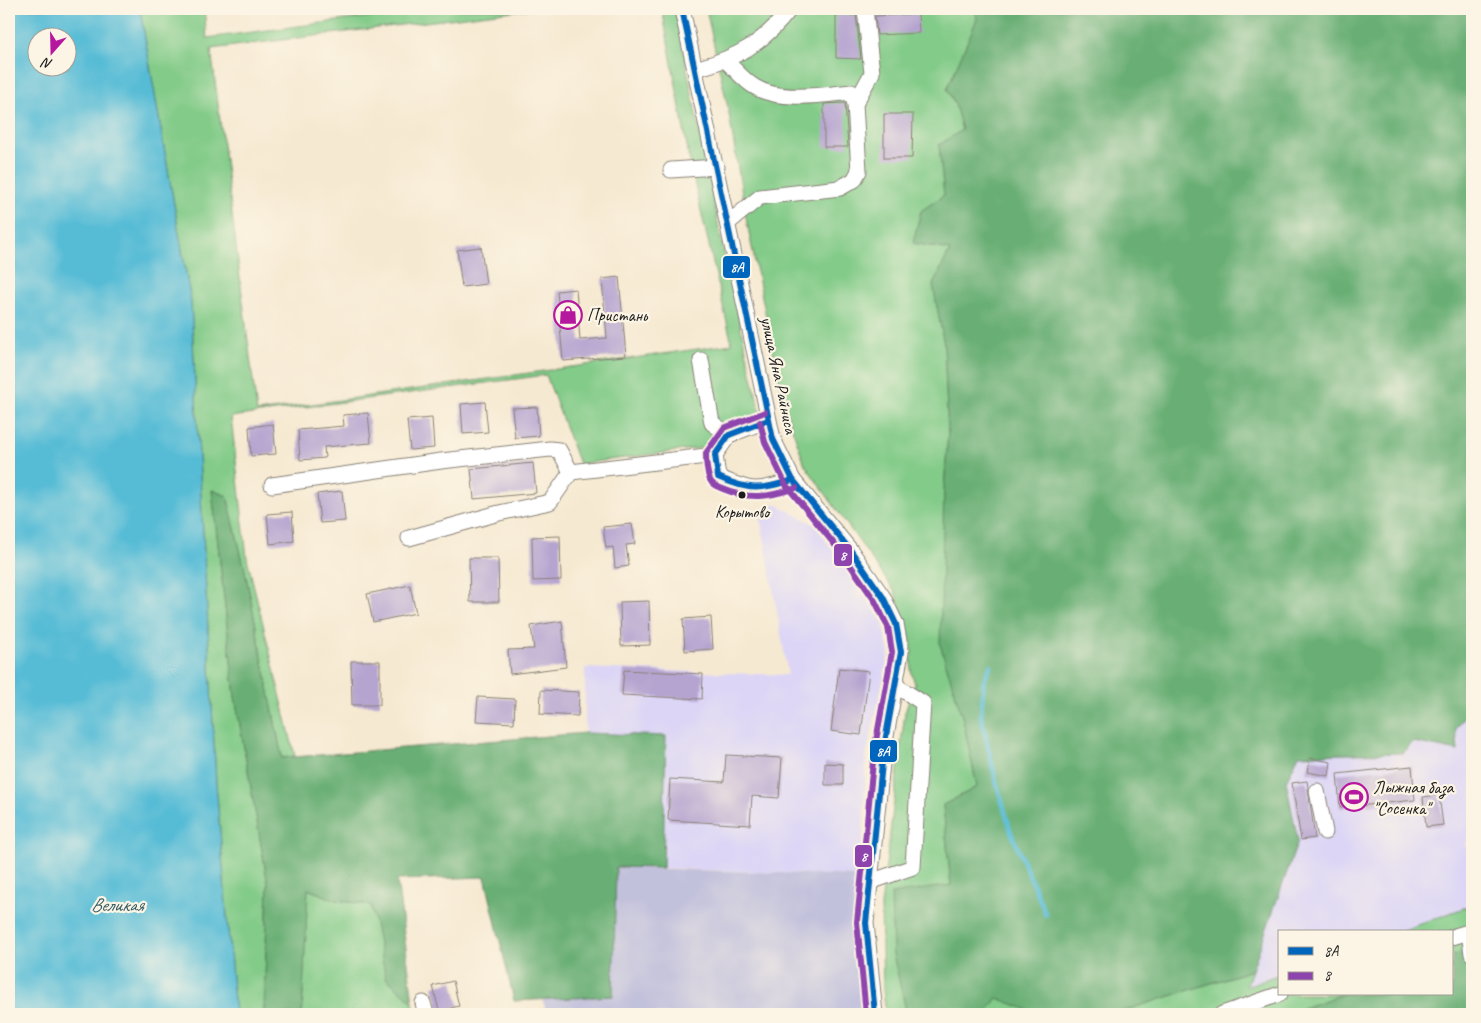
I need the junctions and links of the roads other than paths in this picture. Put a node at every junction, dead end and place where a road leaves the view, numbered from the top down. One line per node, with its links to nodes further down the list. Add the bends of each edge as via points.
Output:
1 (682, 9): 5 (street, улица Яна Райниса)
2 (790, 9): 4 (street, via 759,42)
3 (865, 9): 6 (street, via 872,73)
4 (726, 60): 5 (street); 6 (street, via 753,87 768,94 805,96 850,92)
5 (695, 69): 7 (street, улица Яна Райниса)
6 (855, 104): 9 (street, via 860,171 854,180 840,188 760,198)
7 (717, 167): 8 (street); 9 (street, улица Яна Райниса)
8 (671, 170)
9 (728, 223): 11 (street, улица Яна Райниса)
10 (701, 360): 12 (street, via 712,424)
11 (768, 420): 12 (street); 15 (street, улица Яна Райниса, via 772,439)
12 (729, 435): 13 (street)
13 (715, 455): 14 (street); 15 (street, via 718,477 745,489 762,490)
14 (572, 472): 16 (street, via 559,450 550,449); 17 (street, via 550,502)
15 (793, 480): 18 (street, улица Яна Райниса, via 852,551 896,624 900,652)
16 (272, 485)
17 (409, 538)
18 (895, 685): 21 (street, улица Яна Райниса, via 883,753); 21 (street, via 923,702 913,867)
19 (1317, 791): 20 (street)
20 (1325, 832)
21 (870, 882): 26 (street, улица Яна Райниса, via 866,923)
22 (1470, 931): 23 (street); 24 (street)
23 (1454, 936)
24 (1472, 954)
25 (1278, 995): 27 (street)
26 (875, 1014)
27 (1222, 1014)

